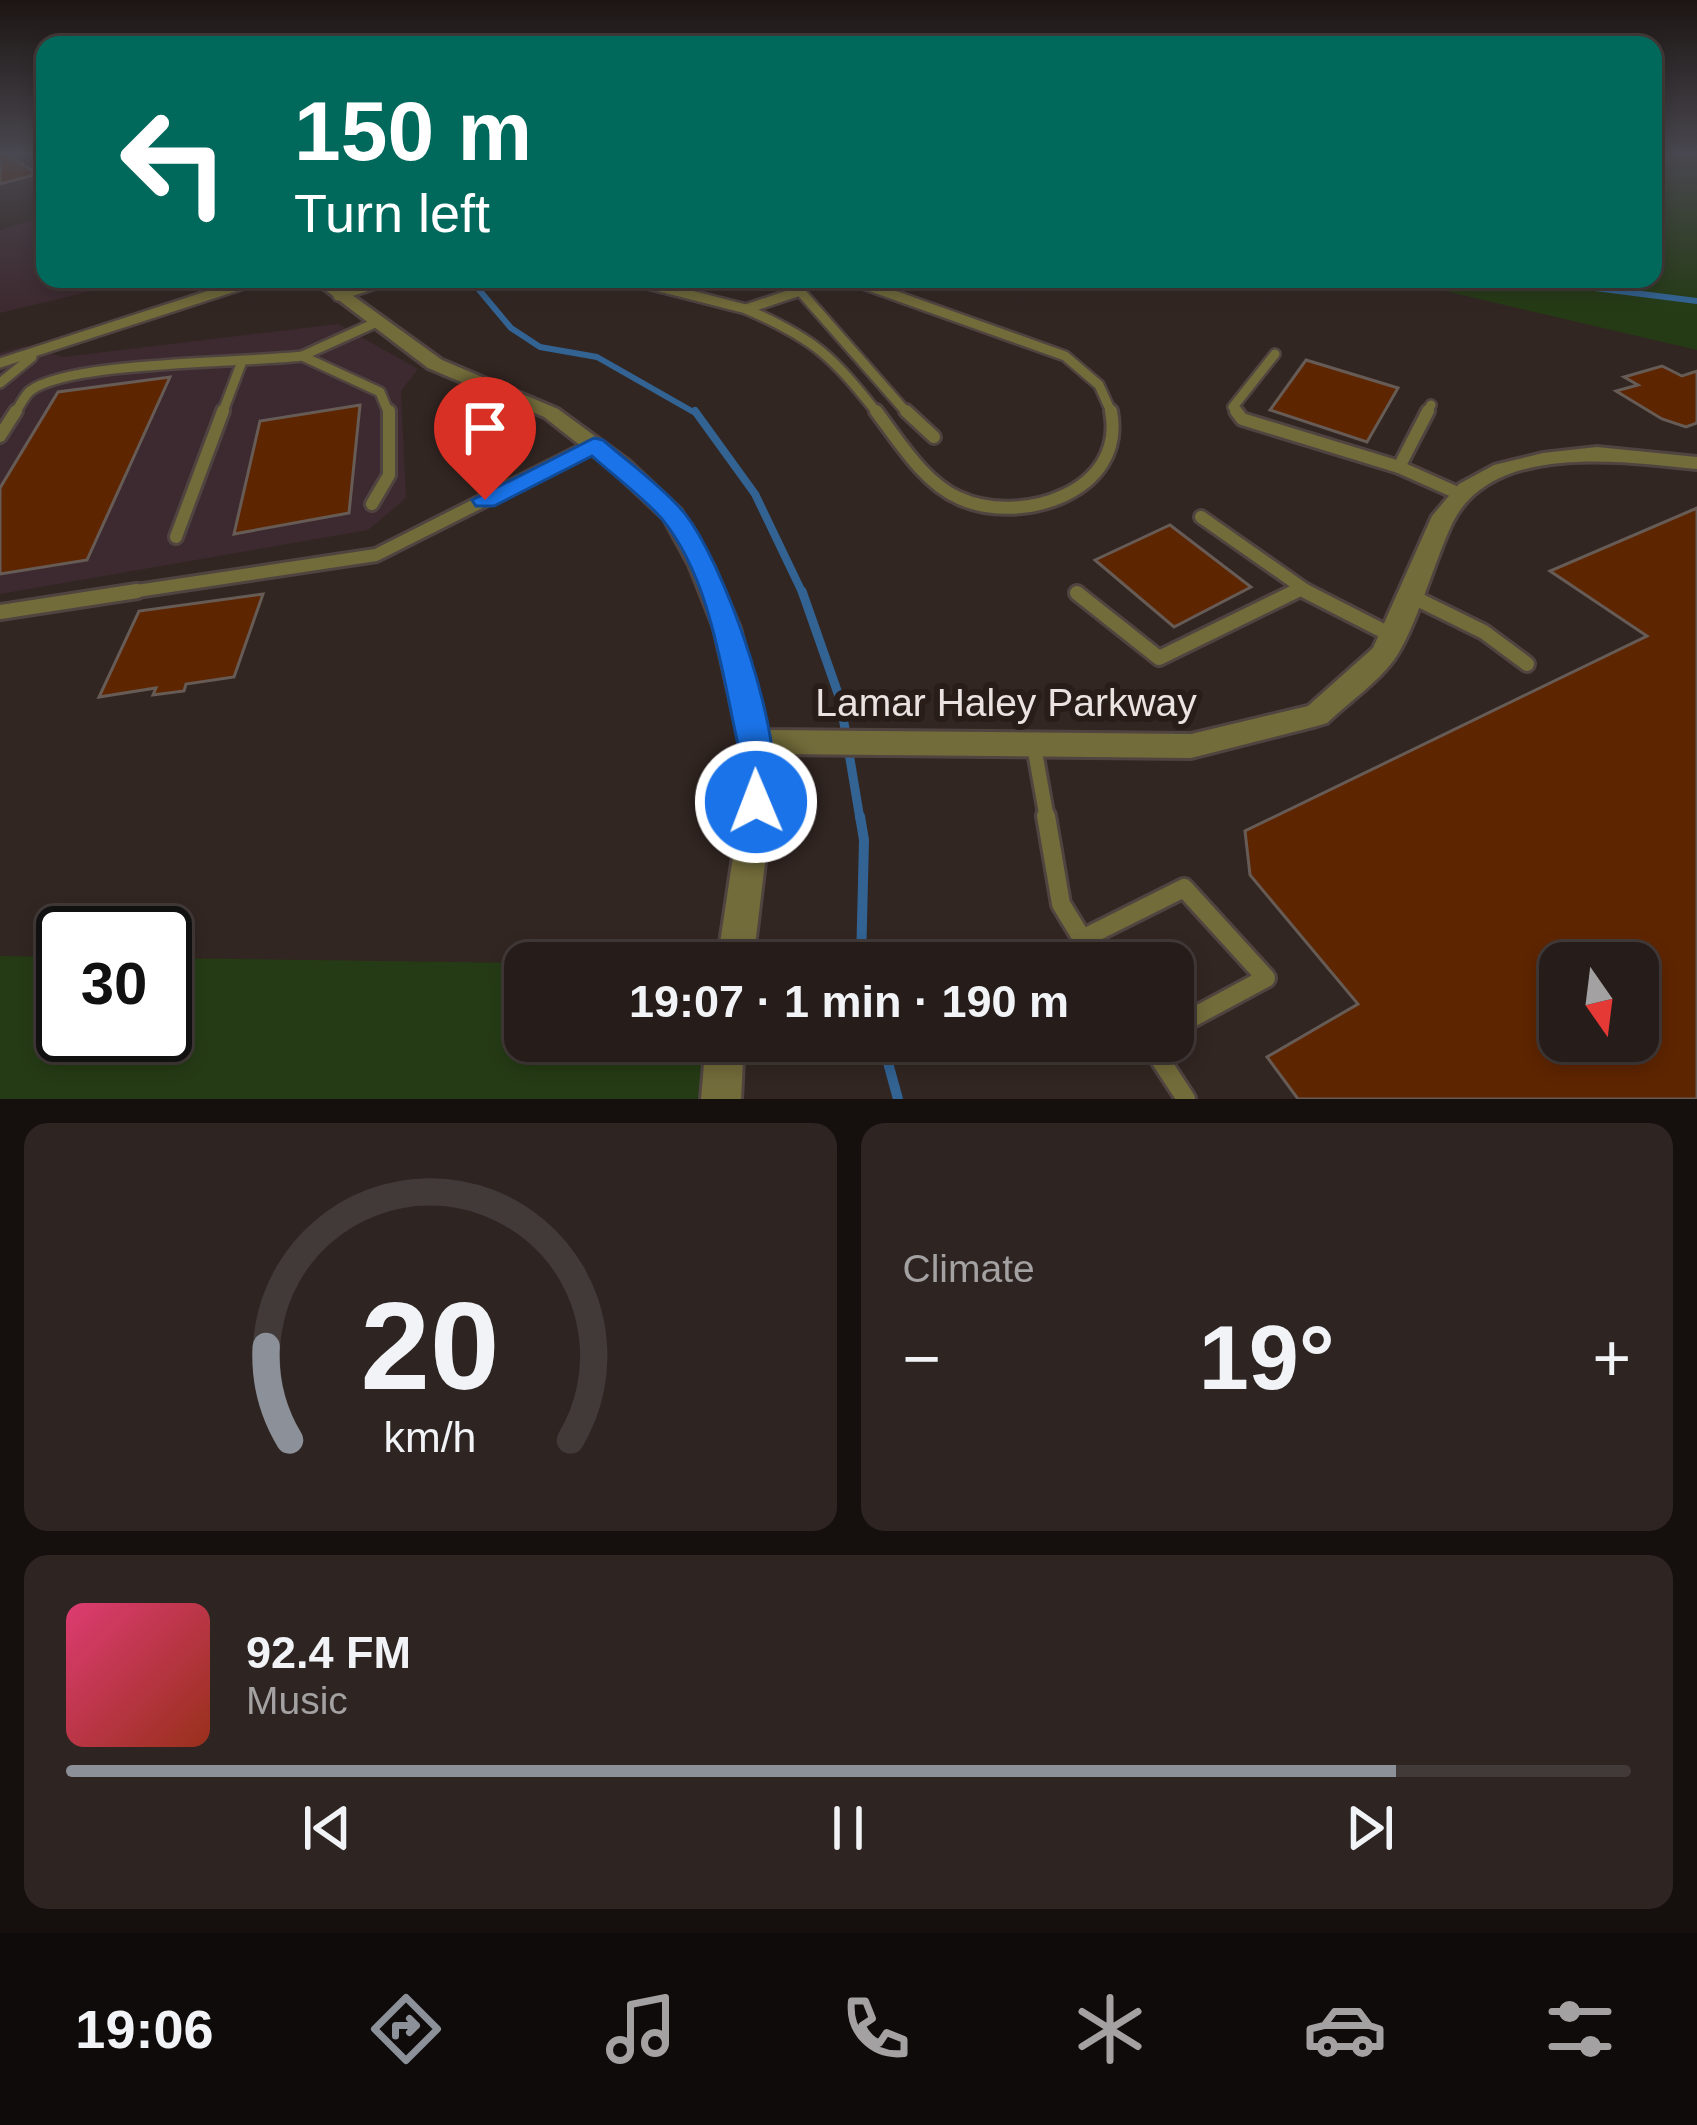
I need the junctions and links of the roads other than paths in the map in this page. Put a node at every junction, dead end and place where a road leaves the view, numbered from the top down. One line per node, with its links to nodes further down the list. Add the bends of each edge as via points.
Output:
1 (231, 288): 7 (lane)
2 (327, 288): 6 (street)
3 (663, 288): 5 (lane)
4 (874, 288): 5 (lane, via 1087,369 1107,390 1114,423 1081,488 1034,511 986,509 954,497 826,351)
5 (746, 309): 15 (lane, via 800,291)
6 (375, 323): 9 (lane); 16 (street, via 435,364 551,413)
7 (41, 350): 10 (lane); 12 (lane)
8 (1275, 354): 18 (lane, via 1235,414)
9 (302, 356): 11 (lane); 20 (lane, via 380,392 388,406 388,476)
10 (0, 363)
11 (241, 364): 14 (lane, via 150,365 60,378 30,391); 22 (lane)
12 (0, 383)
13 (1431, 405): 18 (lane)
14 (0, 436)
15 (934, 436)
16 (594, 446): 26 (lane, via 376,555); 29 (street, via 673,515 701,565 727,628)
17 (1697, 463): 19 (street, via 1598,453 1543,459 1502,470)
18 (1399, 467): 19 (lane)
19 (1462, 495): 25 (street, Lamar Haley Parkway, via 1444,516)
20 (372, 503)
21 (1201, 517): 23 (lane)
22 (176, 537)
23 (1301, 589): 24 (lane, via 1159,658); 27 (lane)
24 (1077, 593)
25 (1410, 596): 27 (street, Lamar Haley Parkway); 28 (lane, via 1484,632)
26 (0, 612)
27 (1392, 635): 30 (street, Lamar Haley Parkway, via 1384,654 1317,715 1192,746)
28 (1527, 664)
29 (755, 742): 30 (street, Lamar Haley Parkway); 32 (street, via 760,770)
30 (1034, 744): 31 (lane, via 1061,904)
31 (1082, 938): 33 (lane); 34 (lane, via 1184,888 1266,978)
32 (738, 942)
33 (1084, 942)
34 (1194, 1017)
35 (724, 1062): 37 (street)
36 (1162, 1062): 38 (lane)
37 (721, 1099)
38 (1186, 1099)

